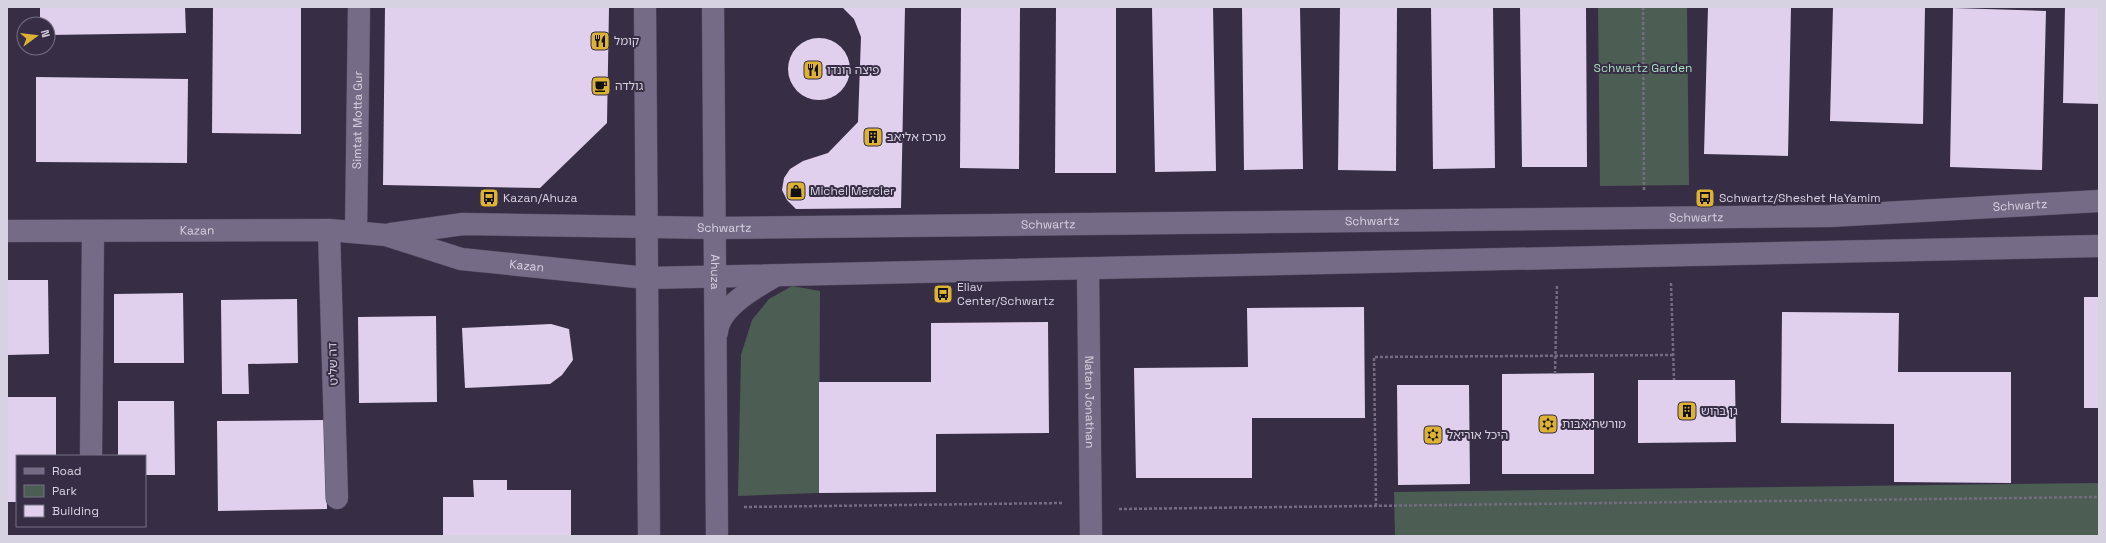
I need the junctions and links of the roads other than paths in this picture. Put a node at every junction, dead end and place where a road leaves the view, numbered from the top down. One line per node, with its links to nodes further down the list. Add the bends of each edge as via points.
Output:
1 (359, 7): 10 (street, Simtat Motta Gur)
2 (645, 7): 5 (street)
3 (713, 7): 6 (street, Ahuza)
4 (2099, 201): 6 (street, Schwartz, via 1830,216)
5 (646, 226): 6 (street, Schwartz); 11 (street, Kazan, via 463,224); 16 (street)
6 (714, 228): 15 (street, Ahuza)
7 (329, 230): 9 (street, Kazan); 10 (street, Kazan); 19 (street, דה שליט)
8 (7, 231): 9 (street, Kazan)
9 (93, 231): 18 (street)
10 (356, 232): 11 (street, Kazan)
11 (386, 235): 16 (street, Kazan, via 461,259)
12 (2099, 246): 13 (street)
13 (1088, 268): 14 (street); 22 (street, Natan Jonathan)
14 (776, 276): 15 (street); 17 (street, via 733,304 717,324)
15 (715, 277): 16 (street); 17 (street, Ahuza)
16 (646, 278): 20 (street)
17 (716, 343): 21 (street, Ahuza)
18 (91, 455)
19 (338, 498)
20 (649, 536)
21 (717, 536)
22 (1091, 536)

